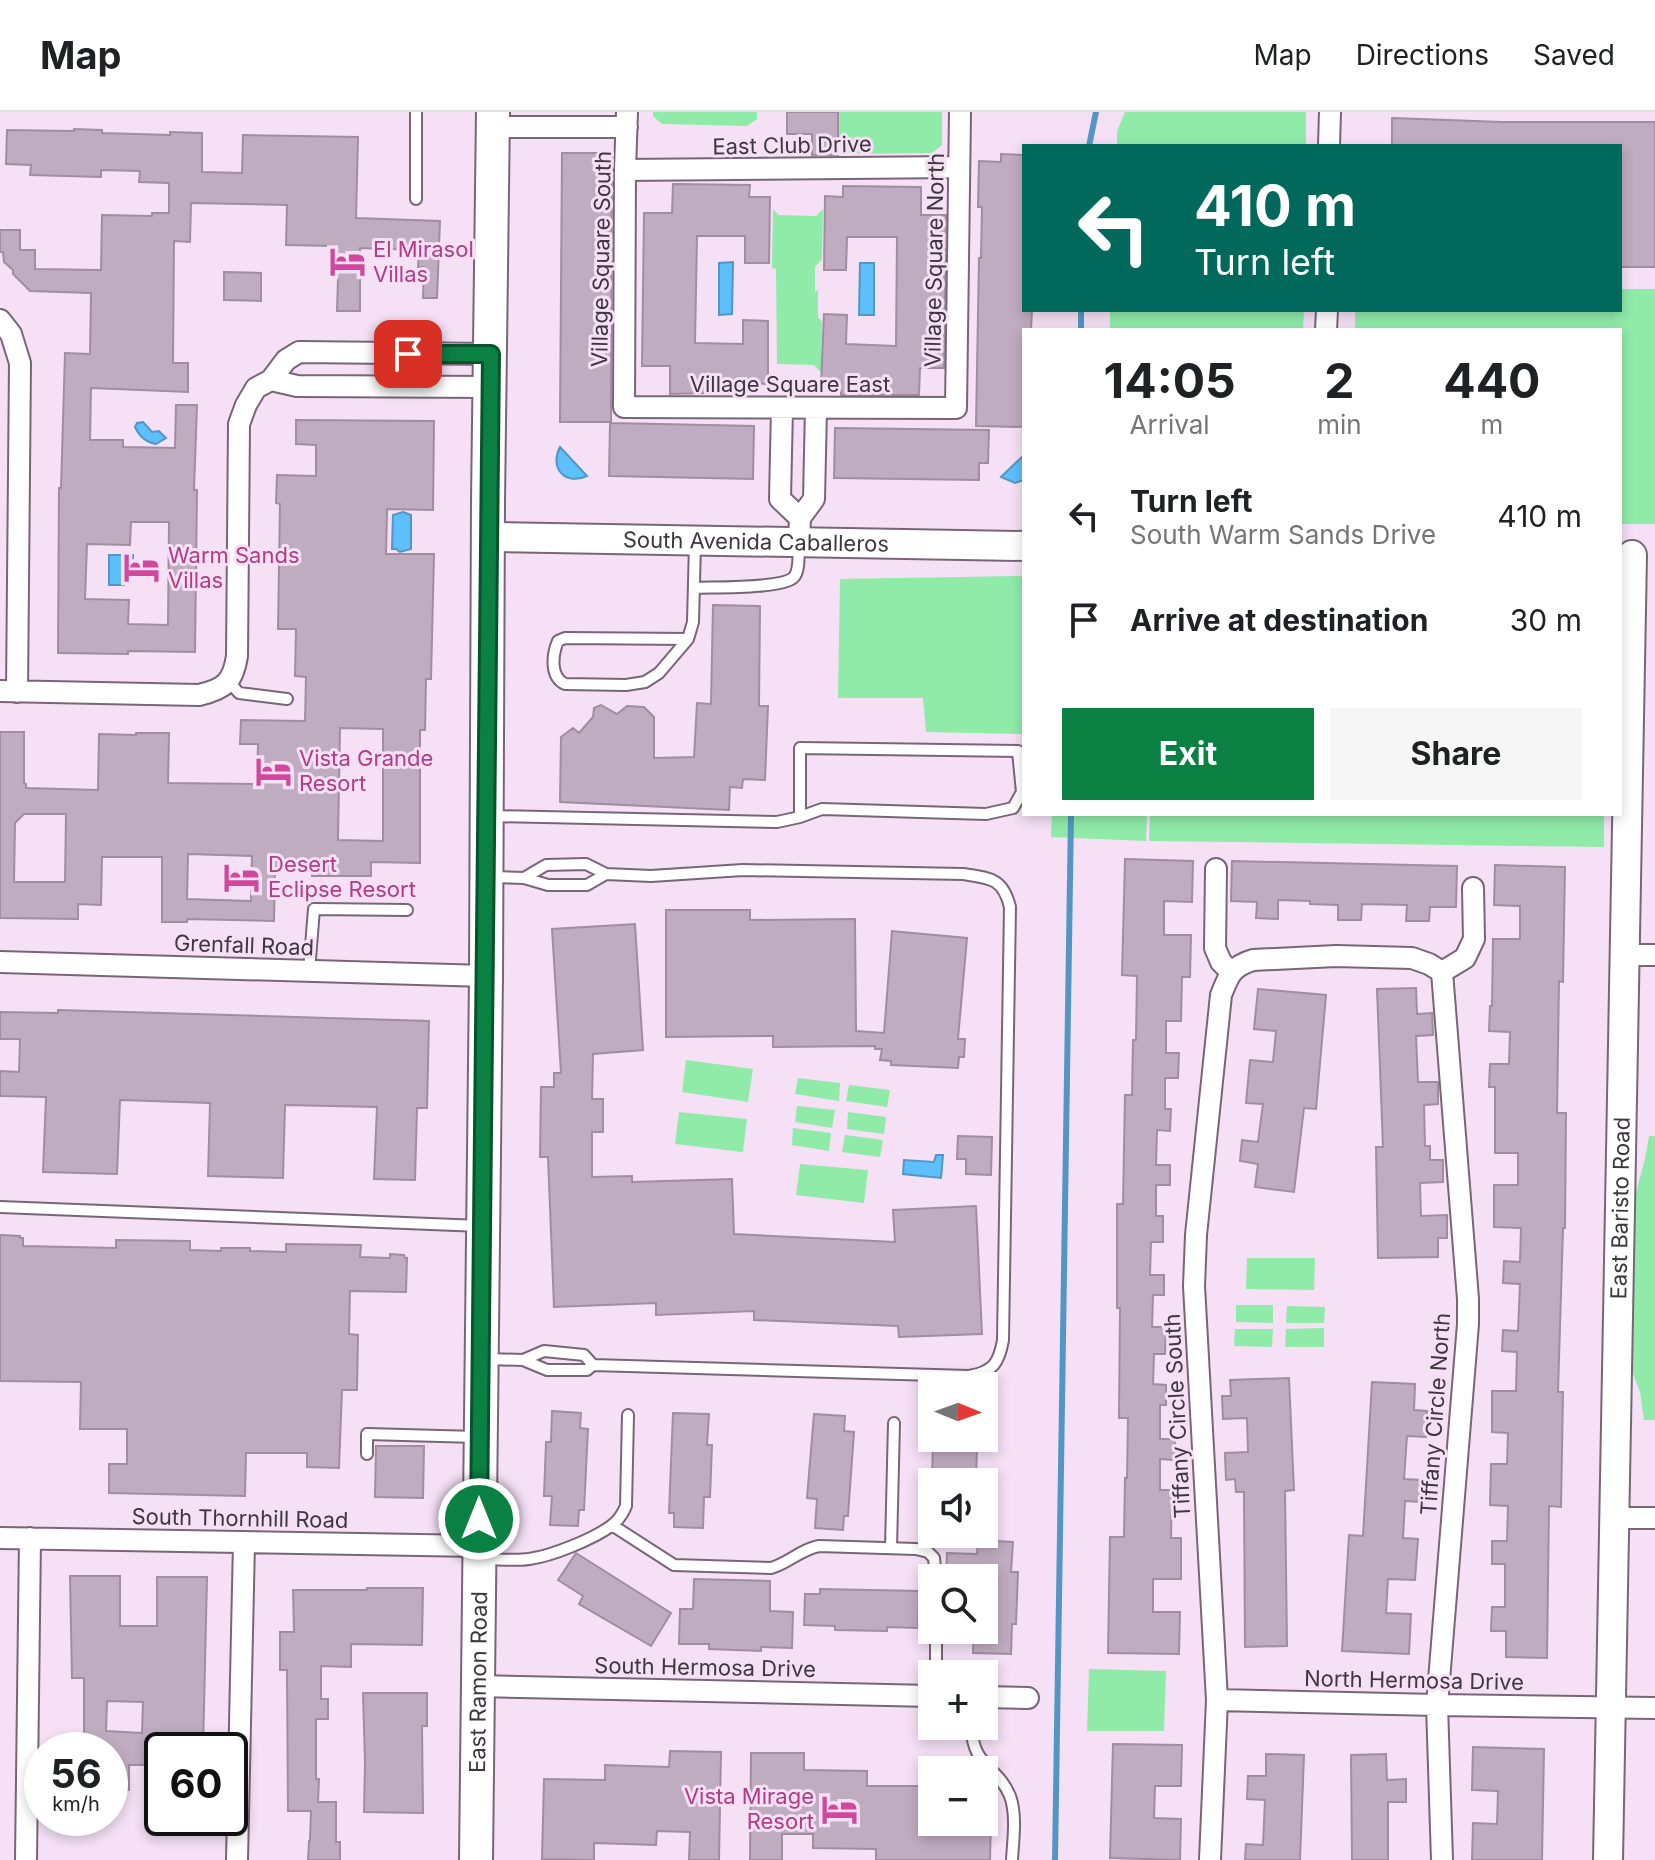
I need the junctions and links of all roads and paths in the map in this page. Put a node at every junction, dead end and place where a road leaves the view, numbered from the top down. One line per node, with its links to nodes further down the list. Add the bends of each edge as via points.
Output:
1 (416, 112): 9 (lane)
2 (960, 112): 7 (street, Village Square North)
3 (1330, 112): 6 (street)
4 (493, 119): 5 (street); 11 (main road, East Ramon Road)
5 (627, 120): 8 (street, Village Square South)
6 (1329, 144)
7 (959, 167): 8 (street, East Club Drive); 17 (street, Village Square North)
8 (625, 170): 14 (street, Village Square South)
9 (416, 199)
10 (0, 320): 26 (street, via 11,334 20,363)
11 (491, 354): 12 (street, via 299,352); 13 (main road, East Ramon Road)
12 (271, 380): 13 (street, via 297,386); 25 (street, via 256,388 239,424 237,656)
13 (490, 387): 19 (main road, East Ramon Road)
14 (624, 407): 15 (street, Village Square East)
15 (782, 408): 16 (street, Village Square East); 18 (street, via 780,499)
16 (816, 408): 17 (street, Village Square East); 18 (street, via 814,499)
17 (956, 408)
18 (800, 530): 20 (street, South Avenida Caballeros); 21 (street, South Avenida Caballeros); 23 (lane, via 794,577 781,584)
19 (488, 537): 20 (street, South Avenida Caballeros); 28 (main road, East Ramon Road)
20 (695, 541): 23 (lane)
21 (1022, 546)
22 (1636, 555): 36 (street, East Baristo Road)
23 (694, 588): 24 (lane)
24 (688, 639): 24 (lane, via 645,682 565,684 554,674 555,648 565,638)
25 (229, 682): 26 (street, via 199,695); 27 (lane, via 239,693)
26 (8, 691)
27 (287, 699)
28 (486, 816): 29 (lane, via 777,822); 32 (main road, East Ramon Road)
29 (800, 817): 29 (lane, via 822,809 986,814 1013,808 1022,792 1018,751 800,748)
30 (1216, 869): 40 (street, via 1215,948)
31 (606, 874): 33 (lane, via 587,885 548,885); 33 (lane, via 586,864 546,865); 47 (lane, via 963,874 995,881 1007,892 1003,1340 994,1366 969,1376)
32 (486, 877): 33 (lane); 42 (main road, East Ramon Road)
33 (524, 878)
34 (1473, 888): 41 (street, via 1474,939 1465,958)
35 (407, 910): 39 (lane, via 314,909)
36 (1625, 955): 37 (street); 52 (street, East Baristo Road)
37 (1655, 955)
38 (0, 962): 39 (street, Grenfall Road)
39 (309, 971): 42 (street, Grenfall Road)
40 (1231, 972): 41 (street, via 1253,960 1336,956 1412,958); 65 (street, Tiffany Circle South, via 1221,995 1194,1286)
41 (1442, 972): 66 (street, Tiffany Circle North, via 1468,1324)
42 (486, 976): 44 (main road, East Ramon Road)
43 (0, 1207): 44 (lane)
44 (483, 1226): 45 (main road, East Ramon Road)
45 (481, 1359): 46 (lane); 50 (main road, East Ramon Road)
46 (523, 1360): 47 (lane, via 547,1370 587,1370); 47 (lane, via 544,1351 584,1355)
47 (593, 1365)
48 (628, 1415): 54 (lane, via 626,1506)
49 (894, 1423): 58 (lane)
50 (479, 1437): 51 (lane, via 367,1434); 59 (main road, East Ramon Road)
51 (367, 1454)
52 (1614, 1518): 53 (street); 67 (street, East Baristo Road)
53 (1655, 1518)
54 (612, 1525): 58 (lane, via 674,1565 771,1568 819,1546); 59 (lane, via 545,1556)
55 (0, 1538): 56 (street, South Thornhill Road)
56 (30, 1538): 57 (street, South Thornhill Road); 70 (street)
57 (244, 1542): 59 (street, South Thornhill Road); 71 (street)
58 (891, 1548): 60 (lane, via 928,1552)
59 (479, 1553): 61 (main road, East Ramon Road)
60 (935, 1564)
61 (478, 1686): 62 (street, South Hermosa Drive); 72 (main road, East Ramon Road)
62 (918, 1696)
63 (998, 1697): 64 (street)
64 (1028, 1698)
65 (1217, 1700): 66 (street, North Hermosa Drive); 74 (street, Tiffany Circle South)
66 (1437, 1705): 67 (street, North Hermosa Drive); 75 (street, Tiffany Circle North)
67 (1610, 1707): 68 (street); 76 (street, East Baristo Road)
68 (1655, 1708)
69 (973, 1740): 73 (lane, via 981,1761 1012,1800)
70 (26, 1860)
71 (237, 1860)
72 (476, 1860)
73 (1012, 1860)
74 (1210, 1860)
75 (1442, 1860)
76 (1608, 1860)

